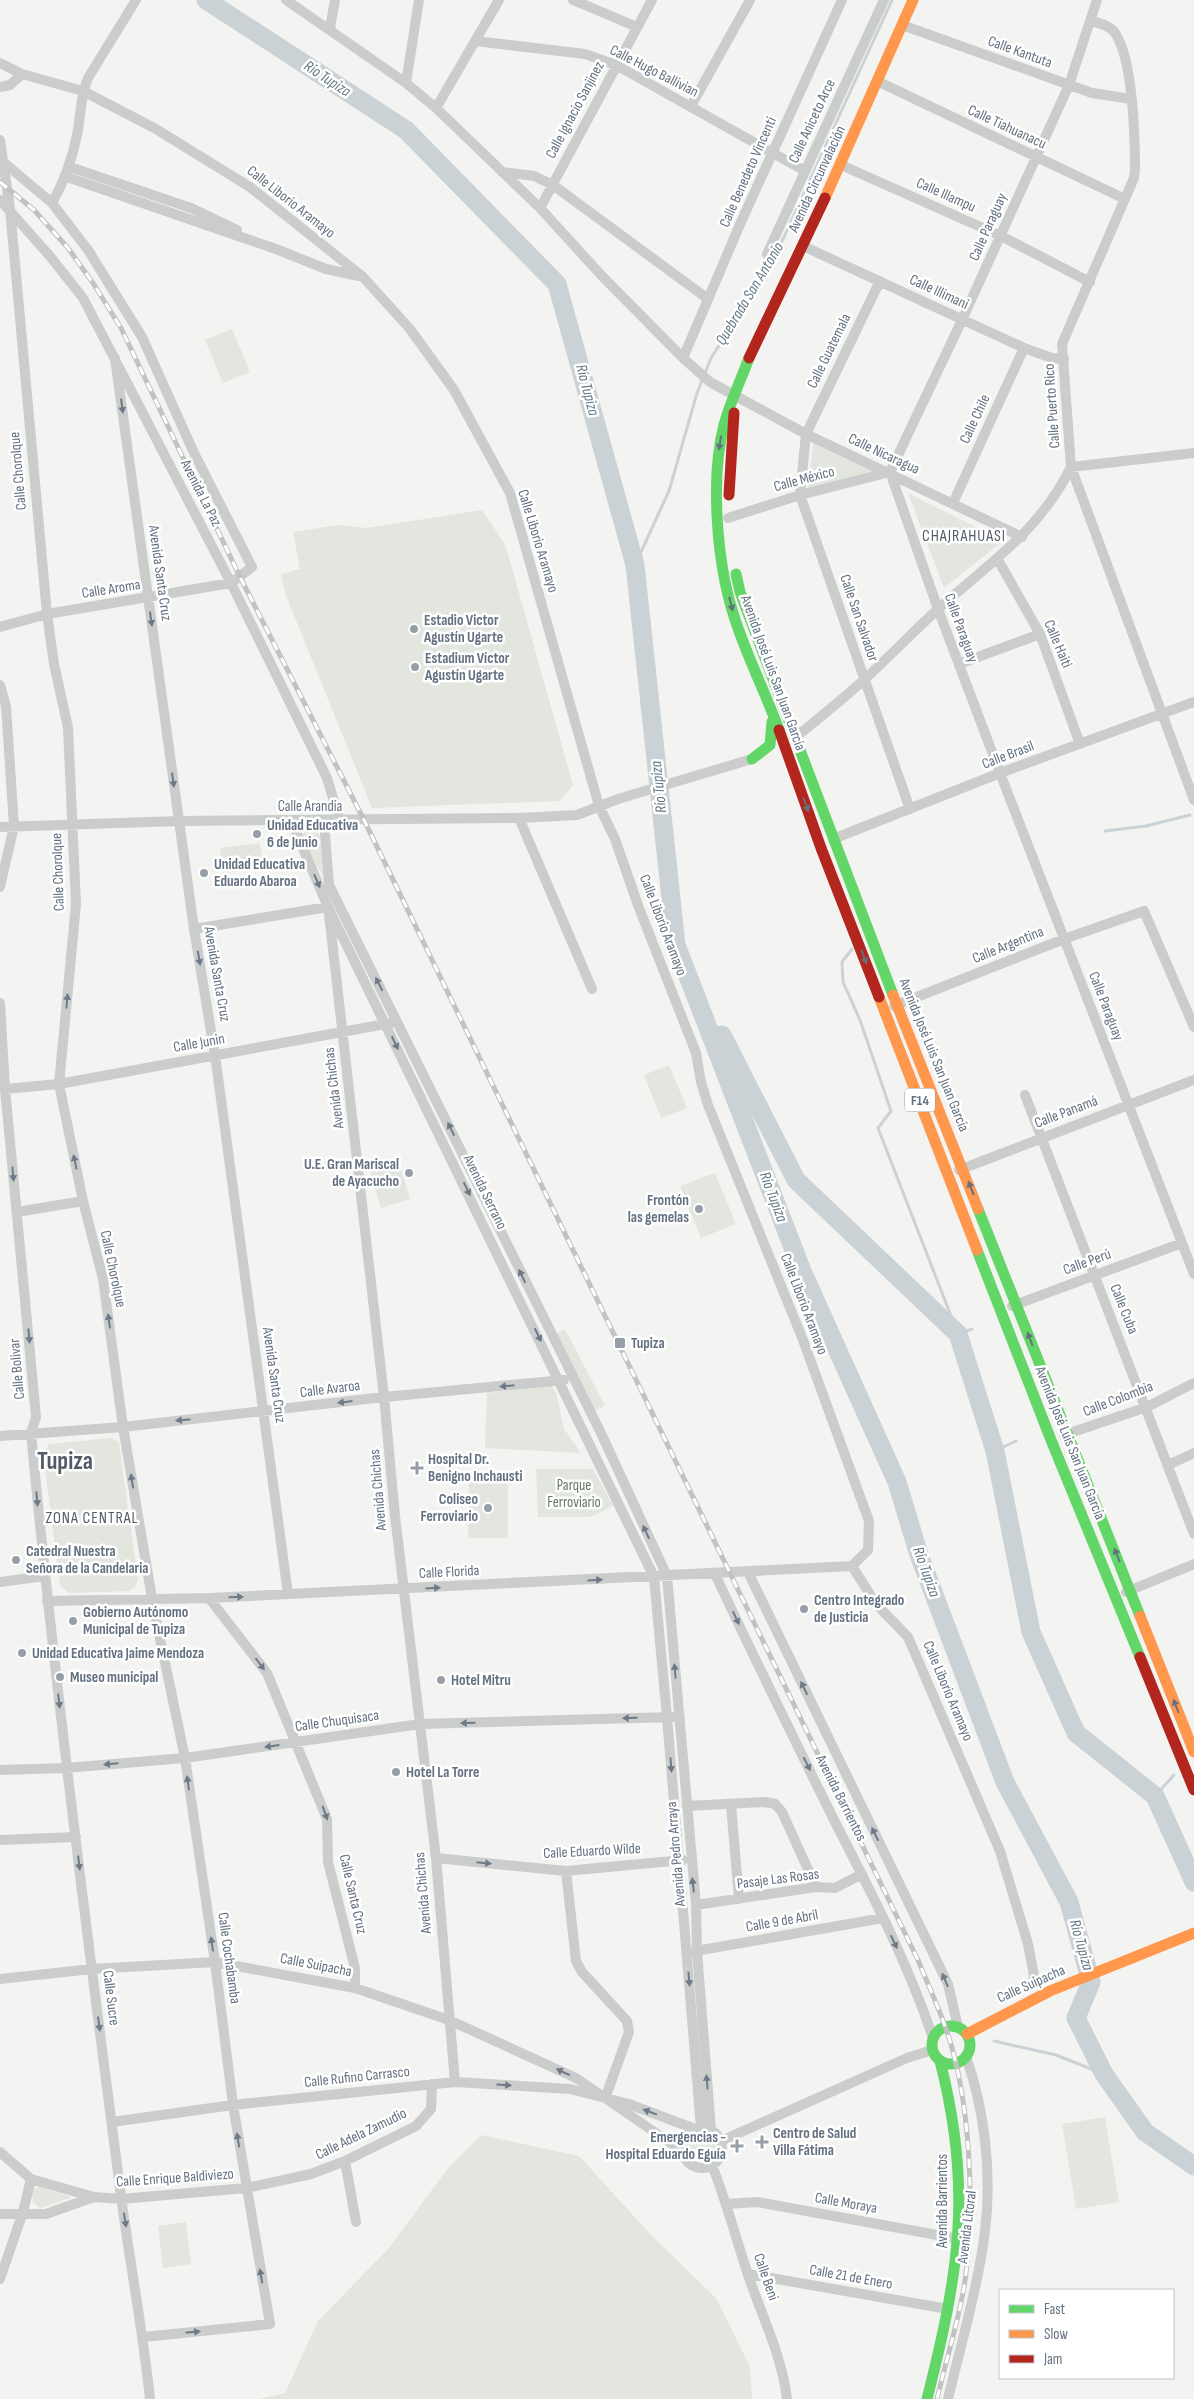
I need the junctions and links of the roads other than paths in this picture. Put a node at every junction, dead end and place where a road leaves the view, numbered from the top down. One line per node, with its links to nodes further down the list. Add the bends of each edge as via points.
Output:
1 (136, 0): 25 (street)
2 (286, 0): 16 (street, Calle Nicaragua)
3 (335, 0): 16 (street)
4 (419, 0): 22 (street)
5 (499, 0): 17 (street)
6 (572, 0): 15 (street)
7 (652, 0): 15 (street, Calle Ignacio Sanjinez)
8 (750, 0): 27 (street)
9 (842, 0): 30 (street, Calle Benedeto Vincenti)
10 (884, 0): 35 (street, Calle Aniceto Arce)
11 (913, 0): 14 (main road, Avenida Circunvalación)
12 (1097, 0): 13 (street, Calle Paraguay)
13 (1092, 21): 23 (street, Calle Paraguay); 26 (street, Calle Puerto Rico, via 1109,26 1116,33 1129,73)
14 (902, 25): 21 (main road, Avenida Circunvalación); 23 (street, Calle Kantuta)
15 (637, 27): 19 (street, Calle Ignacio Sanjinez)
16 (330, 28): 22 (street, Calle Nicaragua)
17 (475, 41): 19 (street, Calle Hugo Ballivian, via 585,54); 28 (street)
18 (0, 63): 20 (street, Calle Liborio Aramayo)
19 (616, 65): 27 (street, Calle Hugo Ballivian); 38 (street, Calle Ignacio Sanjinez)
20 (22, 74): 24 (street, via 10,85); 25 (street, Calle Liborio Aramayo)
21 (877, 81): 31 (street, Calle Tiahuanacu); 33 (main road, Avenida Circunvalación)
22 (406, 83): 28 (street, Calle Nicaragua)
23 (1069, 85): 26 (street, Calle Kantuta, via 1092,93); 31 (street, Calle Paraguay)
24 (0, 88)
25 (83, 91): 34 (street); 48 (street, Calle Liborio Aramayo, via 172,139 250,187)
26 (1131, 99): 39 (street, Calle Puerto Rico, via 1135,169)
27 (691, 106): 30 (street, Calle Hugo Ballivian)
28 (436, 108): 36 (street, Calle Nicaragua)
29 (0, 140): 32 (street, Calle Chorolque)
30 (773, 152): 35 (street, Calle Hugo Ballivian); 51 (street, Calle Benedeto Vincenti)
31 (1036, 157): 39 (street, Calle Tiahuanacu); 44 (street, Calle Paraguay)
32 (2, 161): 41 (street, Avenida La Paz); 43 (street, Calle Chorolque)
33 (841, 164): 44 (street, Calle Illampu); 45 (main road, Avenida Circunvalación)
34 (70, 167): 37 (street); 46 (street, via 191,208)
35 (806, 171): 47 (street, Calle Aniceto Arce)
36 (502, 172): 38 (street, via 534,176); 42 (street, Calle Nicaragua)
37 (67, 178): 41 (street); 46 (street)
38 (553, 184): 42 (street, Calle Ignacio Sanjinez); 51 (street)
39 (1125, 199): 50 (street, Calle Puerto Rico)
40 (0, 200): 43 (street, Avenida La Paz)
41 (52, 203): 67 (street, Avenida La Paz, via 88,250 142,337 194,453)
42 (540, 208): 55 (street, Calle Nicaragua)
43 (10, 209): 54 (street, Avenida La Paz, via 83,298); 71 (street, Calle Chorolque)
44 (1001, 236): 50 (street, Calle Illampu); 52 (street, Calle Paraguay)
45 (803, 246): 49 (street, Calle Illimani); 57 (main road, Avenida Circunvalación)
46 (276, 249): 48 (street, via 326,269)
47 (767, 254)
48 (363, 277): 86 (street, Calle Liborio Aramayo, via 410,328 454,390 510,493)
49 (880, 281): 52 (street, Calle Illimani); 58 (street, Calle Guatemala)
50 (1090, 282): 56 (street, Calle Puerto Rico, via 1062,344)
51 (708, 299): 55 (street, Calle Benedeto Vincenti)
52 (962, 320): 53 (street, Calle Illimani); 61 (street, Calle Paraguay)
53 (1024, 348): 56 (street, Calle Illimani); 63 (street, Calle Chile)
54 (115, 358): 68 (street, Avenida La Paz); 69 (street, Avenida Santa Cruz, one-way to 69)
55 (683, 358): 57 (street, Calle Nicaragua, via 710,382)
56 (1064, 359): 60 (street, Calle Puerto Rico)
57 (734, 396): 58 (street, Calle Nicaragua); 64 (main road, Avenida José Luis San Juan García / F14); 78 (main road, Avenida José Luis San Juan García / F14, one-way to 78, via 720,436 719,538 733,614)
58 (806, 434): 61 (street, Calle Nicaragua); 62 (street, Calle San Salvador)
59 (1194, 453): 60 (street)
60 (1071, 467): 65 (street, via 1059,492); 79 (street, Calle Puerto Rico)
61 (890, 472): 62 (street, Calle México); 63 (street, Calle Nicaragua); 70 (street, Calle Paraguay)
62 (800, 495): 64 (street, Calle México); 75 (street, Calle San Salvador)
63 (953, 503): 65 (street, Calle Nicaragua)
64 (728, 518): 80 (main road, Avenida José Luis San Juan García / F14, via 731,554 740,592)
65 (1022, 537): 66 (street)
66 (998, 560): 70 (street); 73 (street, Calle Haiti)
67 (252, 566): 68 (street, Calle Aroma)
68 (231, 583): 69 (street, Calle Aroma); 92 (street, Avenida La Paz, via 327,778)
69 (149, 599): 71 (street, Calle Aroma); 90 (street, Avenida Santa Cruz, one-way to 90)
70 (938, 609): 74 (street, Calle Paraguay); 75 (street)
71 (47, 614): 72 (street, Calle Aroma); 93 (street, Calle Chorolque, via 68,728)
72 (0, 627)
73 (1040, 634): 74 (street); 81 (street, Calle Haiti)
74 (958, 664): 83 (street, Calle Paraguay)
75 (864, 680): 80 (street); 87 (street, Calle San Salvador)
76 (0, 685): 94 (street, via 6,706)
77 (1194, 702): 79 (street, Calle Brasil)
78 (772, 711): 82 (main road, via 770,747); 84 (main road, Avenida José Luis San Juan García / F14)
79 (1164, 714): 81 (street, Calle Brasil); 85 (street, Calle Puerto Rico)
80 (796, 737): 96 (main road, Avenida José Luis San Juan García / F14)
81 (1080, 744): 83 (street, Calle Brasil)
82 (752, 760): 84 (main road, via 772,760 787,767); 86 (street, Calle Arandia)
83 (1000, 773): 87 (street, Calle Brasil); 100 (street, Calle Paraguay)
84 (797, 780): 104 (main road, Avenida José Luis San Juan García / F14, one-way to 104)
85 (1194, 800)
86 (599, 806): 88 (street, Calle Arandia, via 577,815); 142 (street, Calle Liborio Aramayo, via 616,839 639,908 696,1053 708,1105 802,1340 869,1521 868,1550)
87 (910, 809): 96 (street, Calle Brasil)
88 (519, 818): 92 (street, Calle Arandia); 101 (street)
89 (291, 820): 90 (street, Calle Arandia); 91 (street, Calle Arandia); 98 (street, Avenida Serrano, one-way to 98)
90 (179, 821): 93 (street, Calle Arandia); 99 (street, Avenida Santa Cruz)
91 (324, 821): 92 (street, Calle Arandia); 98 (street, Avenida Serrano)
92 (340, 821)
93 (72, 824): 94 (street, Calle Arandia); 111 (street, Calle Chorolque, one-way to 93, via 76,904)
94 (14, 826): 95 (street, Calle Arandia); 97 (street)
95 (0, 827)
96 (833, 839): 103 (main road, Avenida José Luis San Juan García / F14)
97 (0, 888)
98 (333, 905): 99 (street); 105 (street, Avenida Serrano, one-way to 98); 106 (street, Avenida Serrano); 108 (street, Avenida Chichas)
99 (194, 929): 109 (street, Avenida Santa Cruz, one-way to 109)
100 (1064, 939): 103 (street, Calle Argentina); 107 (street, Calle Argentina, via 1144,911); 114 (street, Calle Paraguay)
101 (592, 988)
102 (0, 1003): 112 (street, Calle Bolivar)
103 (897, 1005): 104 (street, Calle Argentina); 117 (main road, Avenida José Luis San Juan García / F14)
104 (884, 1010): 118 (main road, Avenida José Luis San Juan García / F14)
105 (398, 1021): 106 (street, Calle Junin); 127 (street, Avenida Serrano, one-way to 105)
106 (386, 1024): 108 (street, Calle Junin); 128 (street, Avenida Serrano, one-way to 128)
107 (1194, 1027)
108 (342, 1033): 109 (street, Calle Junin); 130 (street, Avenida Chichas)
109 (215, 1055): 111 (street, Calle Junin); 132 (street, Avenida Santa Cruz)
110 (1194, 1080): 114 (street, Calle Panamá)
111 (59, 1084): 112 (street, Calle Junin); 119 (street, Calle Chorolque, one-way to 111)
112 (5, 1088): 116 (street, Calle Bolivar)
113 (1025, 1094): 115 (street, Calle Cuba)
114 (1128, 1105): 115 (street, Calle Panamá); 121 (street, Calle Paraguay)
115 (1042, 1138): 117 (street, Calle Panamá); 124 (street, Calle Cuba)
116 (5, 1146): 120 (street, Calle Bolivar, one-way to 120)
117 (963, 1168): 118 (street, Calle Panamá); 125 (main road, Avenida José Luis San Juan García / F14, one-way to 117)
118 (949, 1174): 126 (main road, Avenida José Luis San Juan García / F14)
119 (83, 1201): 120 (street); 133 (street, Calle Chorolque, one-way to 119, via 103,1279)
120 (17, 1212): 134 (street, Calle Bolivar, one-way to 134, via 36,1417)
121 (1182, 1243): 122 (street, Calle Paraguay); 124 (street, Calle Perú)
122 (1191, 1258): 123 (street, Calle Paraguay)
123 (1194, 1274)
124 (1095, 1275): 125 (street, Calle Perú); 131 (street, Calle Cuba)
125 (1017, 1304): 126 (street, Calle Perú); 135 (main road, Avenida José Luis San Juan García / F14, one-way to 125)
126 (1002, 1310): 137 (main road, Avenida José Luis San Juan García / F14)
127 (572, 1379): 128 (street, Calle Avaroa); 146 (street, Avenida Serrano, one-way to 127, via 600,1431)
128 (560, 1381): 130 (street, Calle Avaroa, one-way to 130); 147 (street, Avenida Serrano)
129 (1194, 1385): 131 (street, Calle Colombia)
130 (384, 1397): 132 (street, Calle Avaroa, one-way to 132); 149 (street, Avenida Chichas)
131 (1147, 1407): 135 (street, Calle Colombia); 139 (street, Calle Cuba)
132 (265, 1412): 133 (street, Calle Avaroa, one-way to 133); 151 (street, Avenida Santa Cruz)
133 (123, 1427): 134 (street, Calle Avaroa); 153 (street, Calle Chorolque, one-way to 133)
134 (31, 1433): 136 (street, Calle Avaroa); 145 (street, Calle Bolivar, one-way to 145)
135 (1067, 1434): 137 (street, Calle Colombia); 150 (main road, Avenida José Luis San Juan García / F14, one-way to 135)
136 (0, 1436)
137 (1052, 1440): 152 (main road, Avenida José Luis San Juan García / F14)
138 (1194, 1453): 139 (street)
139 (1168, 1465): 140 (street, Calle Cuba)
140 (1194, 1534)
141 (1194, 1564): 150 (street)
142 (852, 1566): 143 (street, Calle Florida); 184 (street, Calle Liborio Aramayo, via 876,1604 908,1637 1000,1851 1028,1944 1034,1976)
143 (748, 1572): 144 (street, Calle Florida); 187 (street, Avenida Barrientos, one-way to 143, via 948,1984)
144 (715, 1574): 146 (street, Calle Florida); 174 (street, Avenida Barrientos, one-way to 174, via 760,1672)
145 (45, 1576): 148 (street); 155 (street, Calle Sucre)
146 (667, 1576): 147 (street, Calle Florida); 156 (street, Avenida Pedro Arraya, one-way to 146)
147 (654, 1577): 149 (street, Calle Florida, one-way to 147); 157 (street, Avenida Pedro Arraya)
148 (0, 1582)
149 (404, 1589): 151 (street, Calle Florida); 158 (street, Avenida Chichas)
150 (1131, 1590): 152 (street); 160 (main road, Avenida José Luis San Juan García / F14, one-way to 150)
151 (288, 1594): 154 (street, Calle Florida, one-way to 151)
152 (1116, 1596): 161 (main road, Avenida José Luis San Juan García / F14)
153 (152, 1598): 154 (street, Calle Florida); 155 (street, Calle Florida); 162 (street, Calle Cochabamba)
154 (209, 1598): 159 (street, Calle Santa Cruz, one-way to 159, via 267,1673)
155 (47, 1601): 163 (street, Calle Sucre, one-way to 163)
156 (679, 1716): 157 (street, Calle Chuquisaca); 167 (street, Avenida Pedro Arraya)
157 (667, 1717): 158 (street, Calle Chuquisaca, one-way to 158); 172 (street, Avenida Pedro Arraya, one-way to 172)
158 (420, 1724): 159 (street, Calle Chuquisaca); 170 (street, Avenida Chichas)
159 (296, 1742): 162 (street, Calle Chuquisaca, one-way to 162); 185 (street, Calle Santa Cruz, one-way to 185, via 327,1819 328,1862 355,1968)
160 (1193, 1749): 161 (street)
161 (1180, 1753): 165 (main road, Avenida José Luis San Juan García / F14)
162 (184, 1758): 163 (street, Calle Chuquisaca, one-way to 163); 181 (street, Calle Cochabamba, one-way to 162)
163 (66, 1768): 164 (street, Calle Chuquisaca); 168 (street, Calle Sucre)
164 (0, 1770)
165 (1194, 1790)
166 (731, 1805): 167 (street); 175 (street, via 775,1804 782,1812); 176 (street)
167 (687, 1806): 171 (street, Avenida Pedro Arraya)
168 (76, 1838): 169 (street); 182 (street, Calle Sucre, one-way to 182)
169 (0, 1840)
170 (436, 1858): 173 (street, Calle Eduardo Wilde, one-way to 173); 186 (street, Avenida Chichas)
171 (690, 1860): 172 (street, Calle Eduardo Wilde); 177 (street, Avenida Pedro Arraya, one-way to 171)
172 (678, 1861): 173 (street, Calle Eduardo Wilde); 180 (street, Avenida Pedro Arraya)
173 (566, 1871): 193 (street, via 576,1961 582,1972 627,2021 629,2032)
174 (862, 1874): 175 (street, Pasaje Las Rosas, via 835,1888); 178 (street, Avenida Barrientos)
175 (816, 1887): 176 (street, Pasaje Las Rosas)
176 (739, 1899): 177 (street, Pasaje Las Rosas)
177 (696, 1906): 180 (street, Avenida Pedro Arraya)
178 (883, 1918): 180 (street, Calle 9 de Abril); 188 (street, Avenida Barrientos, one-way to 188, via 919,1996)
179 (1194, 1933): 187 (main road, Calle Suipacha)
180 (692, 1952): 196 (street, Avenida Pedro Arraya)
181 (215, 1962): 182 (street, Calle Suipacha); 185 (street, Calle Suipacha); 194 (street, Calle Cochabamba)
182 (92, 1969): 183 (street, Calle Suipacha); 195 (street, Calle Sucre, one-way to 195)
183 (0, 1979)
184 (1032, 1986)
185 (355, 1988): 186 (street, Calle Suipacha)
186 (449, 2020): 191 (street, Avenida Chichas); 193 (street, Calle Suipacha, one-way to 186, via 576,2078)
187 (962, 2031): 188 (main road, via 946,2027); 189 (main road, via 970,2047)
188 (933, 2044): 190 (main road); 197 (street)
189 (966, 2057): 190 (main road, via 956,2064); 218 (street, Avenida Litoral, via 976,2084 988,2191 985,2231)
190 (940, 2061): 210 (main road, Avenida Barrientos, via 957,2141)
191 (455, 2082): 192 (street, Calle Rufino Carrasco); 193 (street, Calle Rufino Carrasco, one-way to 193, via 570,2089)
192 (432, 2084): 194 (street, Calle Rufino Carrasco); 200 (street, Calle Adela Zamudio, via 431,2109 416,2126)
193 (606, 2096): 196 (street, Calle Suipacha, one-way to 193); 198 (street, Calle Suipacha, via 622,2112)
194 (233, 2105): 195 (street, Calle Rufino Carrasco); 203 (street, Calle Cochabamba, one-way to 194)
195 (112, 2122): 205 (street, Calle Sucre)
196 (702, 2129): 197 (street); 198 (street, via 684,2138)
197 (721, 2141): 201 (street, via 721,2155)
198 (682, 2150): 201 (street, via 693,2166 706,2168)
199 (0, 2152): 202 (street, Calle Enrique Baldiviezo)
200 (346, 2161): 203 (street, Calle Adela Zamudio, via 311,2174); 209 (street)
201 (712, 2165): 206 (street, Calle Beni)
202 (31, 2179): 204 (street, Calle Enrique Baldiviezo); 207 (street)
203 (246, 2188): 205 (street, Calle Enrique Baldiviezo); 214 (street, Calle Cochabamba, one-way to 203, via 270,2324)
204 (94, 2197): 205 (street, Calle Enrique Baldiviezo); 207 (street, via 46,2214)
205 (121, 2199): 214 (street, Calle Sucre, one-way to 214)
206 (728, 2204): 210 (street, Calle Moraya, via 757,2202); 211 (street, Calle Beni)
207 (23, 2212): 208 (street); 212 (street)
208 (0, 2214)
209 (356, 2222)
210 (960, 2239): 213 (main road, Avenida Barrientos)
211 (748, 2274): 213 (street, Calle 21 de Enero); 216 (street, Calle Beni, via 784,2374)
212 (0, 2279)
213 (948, 2309): 217 (main road, Avenida Barrientos)
214 (144, 2337): 215 (street, Calle Sucre)
215 (150, 2399)
216 (787, 2399)
217 (927, 2399)
218 (948, 2399)

